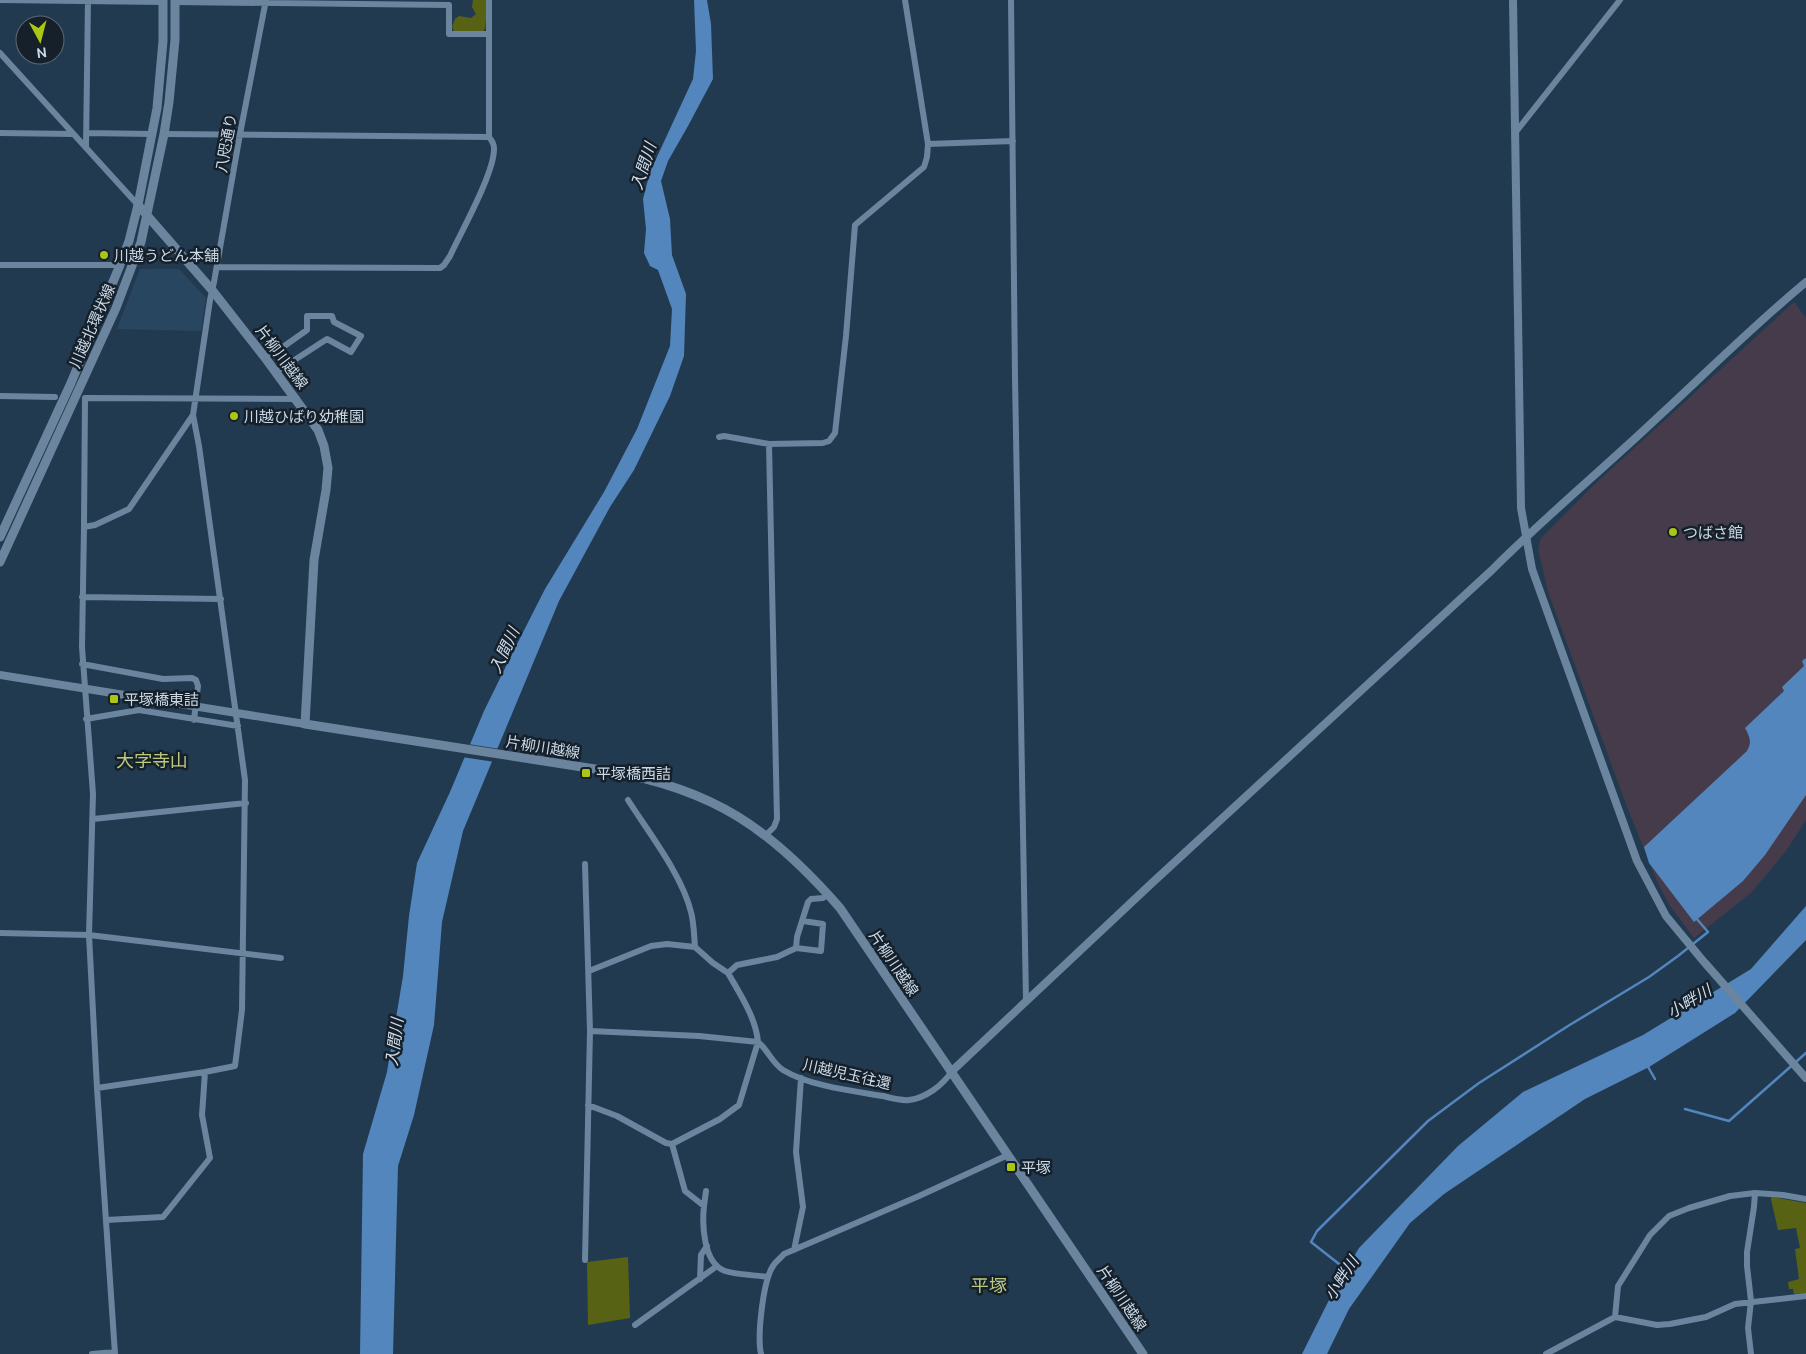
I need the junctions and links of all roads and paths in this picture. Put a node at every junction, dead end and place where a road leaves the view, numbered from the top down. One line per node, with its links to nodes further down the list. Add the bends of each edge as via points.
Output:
1 (0, 0): 2 (street)
2 (88, 0): 8 (street); 15 (street)
3 (490, 0): 11 (street)
4 (905, 0): 22 (street)
5 (1011, 0): 21 (street)
6 (1513, 0): 13 (street)
7 (1620, 0): 13 (street)
8 (163, 1): 17 (main road, 川越北環状線, via 162,56)
9 (175, 1): 10 (street); 18 (main road, 川越北環状線, via 173,73)
10 (265, 1): 11 (street, via 449,5 450,34); 19 (street, 八咫通り)
11 (489, 34): 20 (street)
12 (0, 53): 16 (street)
13 (1515, 132): 41 (street, via 1521,508)
14 (0, 133): 16 (street)
15 (86, 133): 17 (street); 23 (street)
16 (73, 134): 23 (street)
17 (152, 134): 24 (main road, 川越北環状線)
18 (164, 134): 19 (street); 25 (main road, 川越北環状線)
19 (240, 134): 20 (street); 28 (street, 八咫通り)
20 (490, 137): 28 (street, via 494,144 491,166 450,256 440,268)
21 (1013, 141): 22 (street); 68 (street)
22 (928, 144): 39 (street, via 924,167 855,225 836,433 823,443)
23 (86, 147): 24 (street)
24 (138, 205): 25 (main road, 片柳川越線); 27 (main road, 川越北環状線)
25 (147, 216): 30 (main road, 片柳川越線); 43 (main road, 川越北環状線, via 116,308)
26 (0, 265): 27 (street)
27 (120, 266): 42 (main road, 川越北環状線, via 71,383)
28 (217, 266): 30 (street, 八咫通り)
29 (1806, 282): 41 (street)
30 (212, 290): 31 (main road, 片柳川越線); 35 (street, 八咫通り)
31 (266, 359): 32 (main road, 片柳川越線); 32 (street, via 307,330 307,316 332,316 334,322 361,336 351,352 327,339)
32 (276, 372): 36 (main road, 片柳川越線)
33 (0, 396): 34 (street)
34 (54, 397)
35 (194, 398): 36 (street); 37 (street, 八咫通り); 40 (street, via 85,398)
36 (297, 399): 51 (main road, 片柳川越線, via 318,430 328,468 314,560)
37 (193, 415): 40 (street, via 129,509); 45 (street, 八咫通り)
38 (719, 437): 39 (street)
39 (768, 444): 56 (street, via 777,819)
40 (84, 528): 44 (street)
41 (1526, 536): 68 (street); 74 (street, via 1532,569 1550,623 1637,861 1666,916)
42 (0, 537)
43 (0, 562)
44 (82, 597): 45 (street); 46 (street)
45 (221, 599): 52 (street, 八咫通り)
46 (82, 664): 48 (street); 50 (street, via 163,679 196,680)
47 (0, 675): 48 (street)
48 (84, 688): 49 (street); 51 (street)
49 (86, 720): 50 (street, via 139,710); 55 (street)
50 (194, 720): 52 (street)
51 (305, 724): 56 (main road, 片柳川越線, via 627,774 710,801)
52 (238, 726): 54 (street, 八咫通り)
53 (628, 800): 62 (street, via 687,898)
54 (246, 803): 55 (street); 64 (street, 八咫通り)
55 (93, 819): 61 (street)
56 (766, 835): 58 (main road, 片柳川越線)
57 (585, 864): 66 (street)
58 (828, 894): 59 (street, via 823,898 811,898); 71 (main road, 片柳川越線)
59 (803, 921): 63 (street); 63 (street, via 823,924 821,951)
60 (0, 933): 61 (street)
61 (89, 935): 64 (street); 75 (street)
62 (695, 947): 66 (street, via 651,946); 67 (street)
63 (796, 948): 67 (street, via 777,957 737,965)
64 (242, 953): 65 (street); 72 (street, 八咫通り, via 242,1010 235,1066)
65 (281, 958)
66 (589, 971): 69 (street)
67 (728, 973): 70 (street, via 754,1024)
68 (1026, 1001): 71 (street)
69 (590, 1031): 70 (street); 76 (street)
70 (758, 1042): 73 (street, 川越児玉往還, via 775,1063); 77 (street, via 739,1105 720,1119)
71 (952, 1071): 73 (street, 川越児玉往還, via 946,1081 926,1094 907,1100); 78 (main road, 片柳川越線)
72 (206, 1072): 75 (street); 83 (street, via 202,1115 210,1158 163,1217)
73 (801, 1078): 85 (street, via 796,1152 803,1207)
74 (1806, 1078)
75 (97, 1088): 83 (street)
76 (588, 1105): 77 (street); 86 (street)
77 (672, 1144): 82 (street, via 685,1191)
78 (1008, 1155): 85 (street); 97 (main road, 片柳川越線)
79 (706, 1191): 82 (street)
80 (1754, 1193): 81 (street); 91 (street, via 1747,1252); 92 (street, via 1713,1200 1669,1216 1650,1235 1618,1286)
81 (1806, 1199)
82 (704, 1206): 84 (street)
83 (106, 1220): 94 (street)
84 (707, 1246): 87 (street); 89 (street, via 701,1255)
85 (794, 1250): 88 (street, via 784,1254)
86 (585, 1260)
87 (717, 1266): 88 (street, via 725,1271); 89 (street)
88 (768, 1277): 96 (street, via 758,1336)
89 (700, 1279): 93 (street)
90 (1806, 1296): 91 (street)
91 (1751, 1301): 92 (street, via 1735,1304 1706,1317 1670,1324 1657,1325); 99 (street, via 1748,1328)
92 (1615, 1317): 98 (street)
93 (635, 1325)
94 (115, 1353): 95 (street)
95 (92, 1354)
96 (761, 1354)
97 (1143, 1354)
98 (1546, 1354)
99 (1751, 1354)

